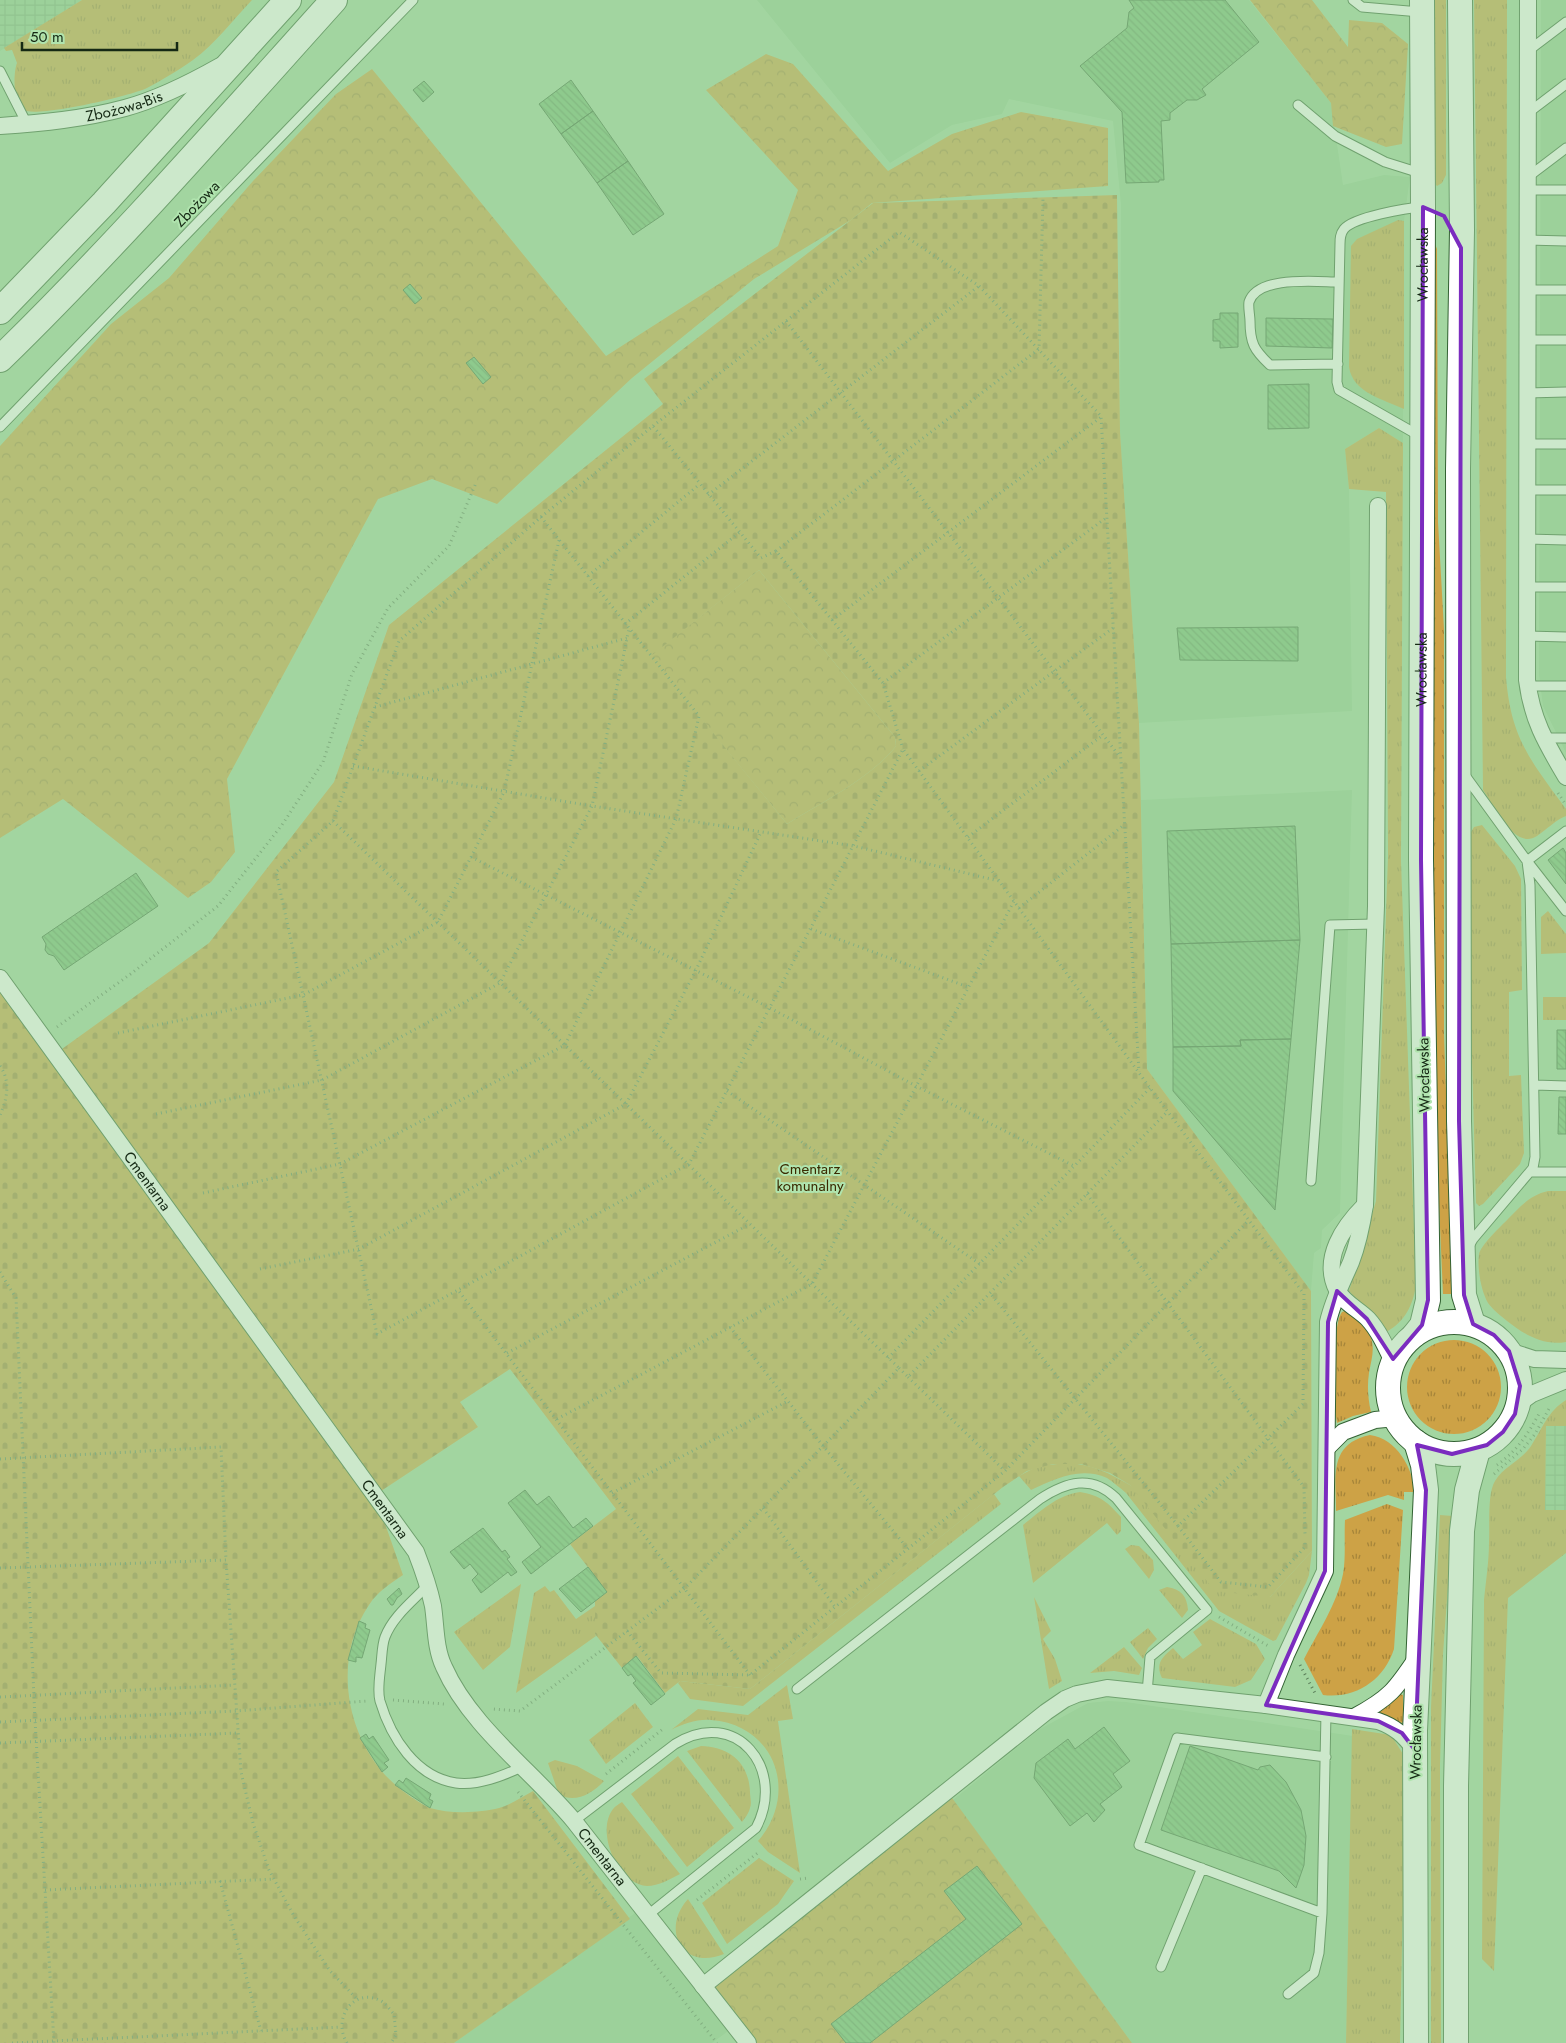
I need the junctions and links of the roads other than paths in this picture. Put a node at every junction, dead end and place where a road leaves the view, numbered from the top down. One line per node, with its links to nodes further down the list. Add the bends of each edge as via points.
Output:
1 (288, 0): 10 (main road)
2 (334, 0): 31 (main road, via 152,202)
3 (414, 0): 35 (lane, Zbożowa)
4 (1353, 0): 7 (lane, via 1362,7)
5 (1460, 0): 24 (main road)
6 (1528, 0): 9 (street)
7 (1422, 6): 18 (main road, Wrocławska)
8 (1566, 22): 9 (lane)
9 (1528, 51): 14 (street)
10 (238, 55): 15 (street, Zbożowa-Bis, via 194,80 126,108); 28 (main road, via 104,204)
11 (0, 71): 15 (lane)
12 (1566, 84): 14 (lane)
13 (1298, 105): 18 (lane, via 1334,136 1385,162)
14 (1528, 113): 19 (street)
15 (27, 124): 16 (street, Zbożowa-Bis)
16 (0, 126)
17 (1566, 148): 19 (lane)
18 (1423, 174): 21 (main road, Wrocławska)
19 (1528, 183): 20 (lane); 22 (street)
20 (1566, 190)
21 (1424, 207): 24 (main road, via 1444,216 1456,233); 25 (lane, via 1400,209 1345,228 1340,239); 36 (main road, Wrocławska)
22 (1527, 240): 23 (lane); 26 (street)
23 (1566, 241)
24 (1461, 248): 52 (main road)
25 (1339, 282): 32 (lane); 32 (lane, via 1276,283 1260,288 1249,302 1250,335 1255,350 1270,365)
26 (1528, 290): 27 (lane); 29 (street)
27 (1566, 290)
28 (0, 312)
29 (1527, 340): 30 (lane); 34 (street)
30 (1566, 340)
31 (0, 359)
32 (1338, 364): 36 (lane, via 1340,390)
33 (1566, 392): 34 (lane)
34 (1527, 393): 37 (street)
35 (0, 427)
36 (1422, 438): 67 (main road, Wrocławska, via 1421,860 1428,1300 1422,1326)
37 (1527, 444): 38 (lane); 39 (street)
38 (1566, 444)
39 (1527, 490): 40 (lane); 42 (street)
40 (1566, 490)
41 (1378, 506): 57 (street)
42 (1527, 539): 43 (lane); 44 (street)
43 (1566, 540)
44 (1527, 587): 45 (lane); 46 (street)
45 (1566, 587)
46 (1527, 636): 47 (lane); 48 (street)
47 (1566, 637)
48 (1528, 686): 49 (lane); 50 (street, via 1532,711)
49 (1566, 686)
50 (1543, 738): 51 (lane); 53 (street)
51 (1566, 738)
52 (1459, 766): 55 (lane); 64 (main road, via 1459,1121)
53 (1566, 778)
54 (1566, 831): 55 (lane)
55 (1527, 861): 56 (lane); 59 (lane)
56 (1566, 911)
57 (1375, 924): 63 (lane, via 1330,925); 65 (street, via 1365,1205 1352,1218 1335,1247 1333,1276)
58 (0, 978): 77 (street, Cmentarna, via 416,1552)
59 (1535, 1085): 60 (lane); 61 (lane, via 1536,1157)
60 (1566, 1086)
61 (1531, 1172): 62 (lane); 64 (lane, via 1473,1239)
62 (1566, 1172)
63 (1311, 1182)
64 (1463, 1258): 66 (main road, via 1464,1295)
65 (1337, 1291): 70 (street, via 1379,1334); 75 (street, via 1328,1322)
66 (1473, 1324): 67 (main road, via 1449,1322 1430,1326); 68 (main road, via 1494,1335)
67 (1414, 1335): 70 (main road)
68 (1509, 1351): 69 (street, via 1534,1359); 72 (main road, via 1519,1377)
69 (1566, 1360)
70 (1393, 1362): 73 (main road, via 1388,1396)
71 (1566, 1380): 72 (street, via 1532,1394)
72 (1518, 1404): 76 (main road, via 1503,1432)
73 (1396, 1418): 74 (main road); 75 (street, via 1375,1420 1343,1432)
74 (1416, 1442): 76 (main road, via 1446,1453); 78 (main road, Wrocławska, via 1426,1490)
75 (1328, 1447): 81 (street, via 1325,1571)
76 (1478, 1450): 96 (main road, via 1467,1490 1462,1531 1456,1786)
77 (428, 1585): 86 (street, Cmentarna, via 439,1650 452,1683 503,1749); 86 (lane, via 398,1616 384,1638 380,1700 402,1749 419,1768 440,1779 458,1783 501,1777)
78 (1418, 1656): 83 (street, via 1387,1698); 84 (main road, Wrocławska)
79 (797, 1689): 80 (lane, via 1040,1499 1073,1483 1097,1485 1108,1490 1207,1610 1150,1658)
80 (1147, 1693): 81 (street); 92 (street, via 1107,1688 1065,1699)
81 (1266, 1705): 82 (street)
82 (1326, 1713): 83 (street); 85 (lane)
83 (1354, 1717): 84 (street, via 1390,1725 1402,1733)
84 (1415, 1750): 95 (main road, Wrocławska)
85 (1326, 1757): 88 (lane, via 1177,1738 1139,1844); 89 (lane)
86 (522, 1767): 87 (street, Cmentarna)
87 (574, 1821): 90 (street, Cmentarna); 90 (lane, via 690,1735 716,1732 732,1736 758,1759 766,1789 762,1816 756,1828)
88 (1202, 1868): 89 (lane); 91 (lane)
89 (1322, 1913): 93 (lane, via 1314,1973)
90 (648, 1915): 92 (street, Cmentarna)
91 (1161, 1967)
92 (703, 1986): 94 (street, Cmentarna)
93 (1288, 1994)
94 (748, 2043)
95 (1416, 2043)
96 (1456, 2043)

